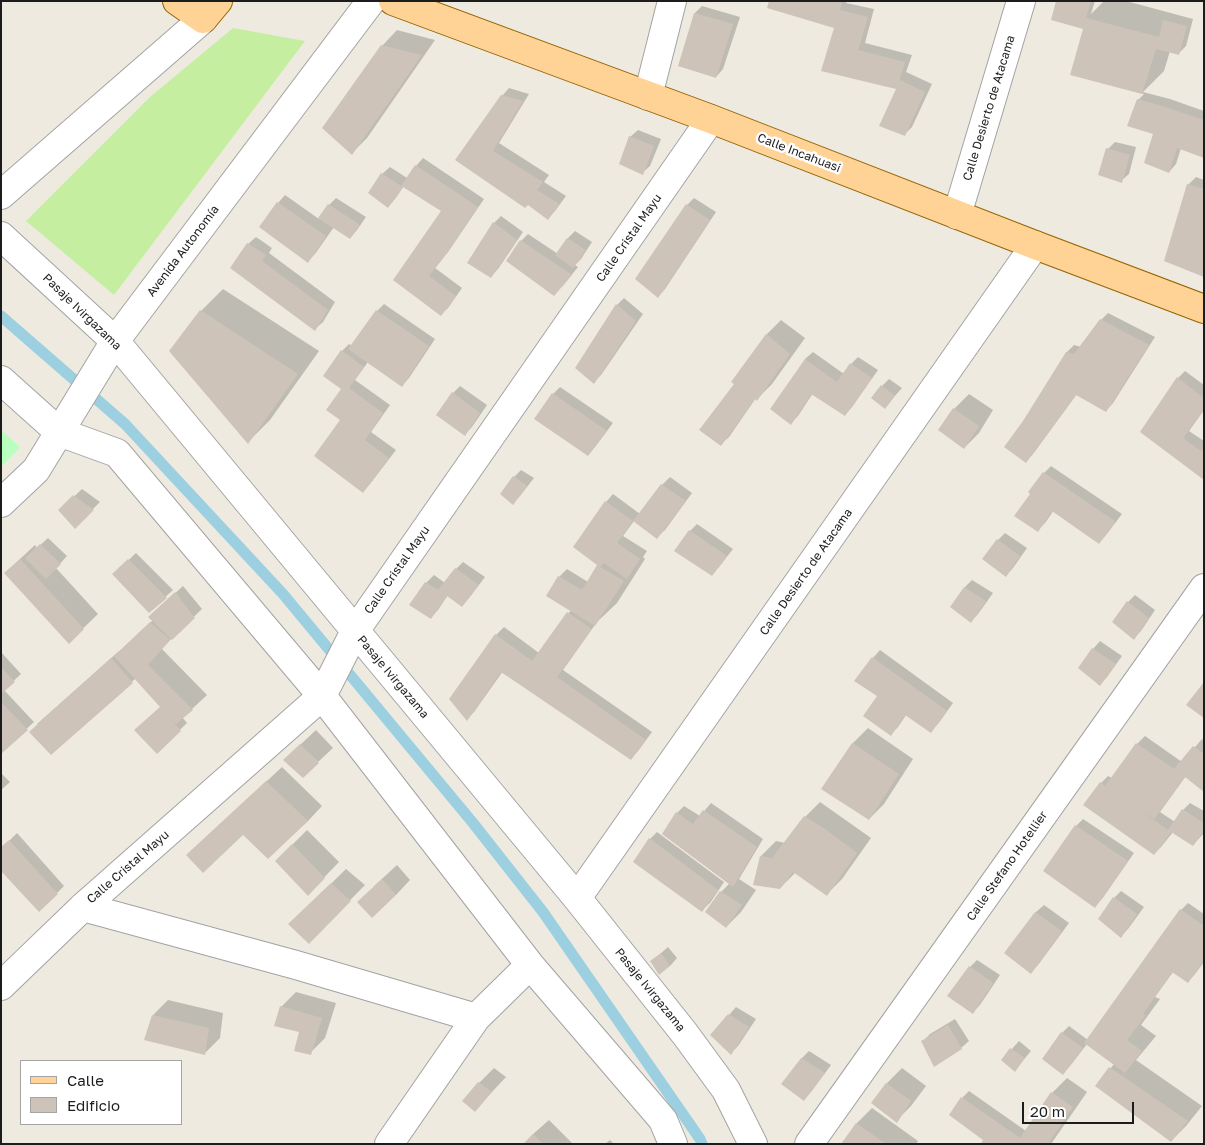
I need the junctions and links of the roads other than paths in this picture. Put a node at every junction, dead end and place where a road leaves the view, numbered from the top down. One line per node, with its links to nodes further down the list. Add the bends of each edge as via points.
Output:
1 (177, 1): 6 (main road)
2 (371, 1): 14 (street, Avenida Autonomía)
3 (393, 1): 7 (main road, Calle Incahuasi)
4 (672, 1): 7 (street)
5 (1021, 1): 10 (street, Calle Desierto de Atacama)
6 (211, 10): 9 (street)
7 (648, 96): 8 (main road, Calle Incahuasi)
8 (712, 119): 10 (main road, Calle Incahuasi); 19 (street, Calle Cristal Mayu)
9 (1, 195)
10 (957, 215): 12 (main road, Calle Incahuasi)
11 (1, 236): 14 (street, Pasaje Ivirgazama)
12 (1035, 246): 13 (main road, Calle Incahuasi); 21 (street, Calle Desierto de Atacama)
13 (1204, 309)
14 (115, 341): 16 (street, Avenida Autonomía); 19 (street, Pasaje Ivirgazama)
15 (1, 380): 16 (street)
16 (59, 432): 17 (street, Avenida Autonomía, via 36,470); 20 (street, via 117,453)
17 (1, 503)
18 (1204, 588): 29 (street, Calle Stefano Hotellier)
19 (355, 631): 20 (street, Calle Cristal Mayu); 21 (street, Pasaje Ivirgazama)
20 (322, 696): 22 (street, Calle Cristal Mayu); 23 (street)
21 (576, 898): 28 (street, Pasaje Ivirgazama, via 726,1090)
22 (83, 907): 24 (street, Calle Cristal Mayu); 25 (street)
23 (530, 964): 25 (street); 27 (street, via 663,1120)
24 (1, 986)
25 (476, 1018): 26 (street)
26 (389, 1144)
27 (673, 1144)
28 (753, 1144)
29 (809, 1144)

